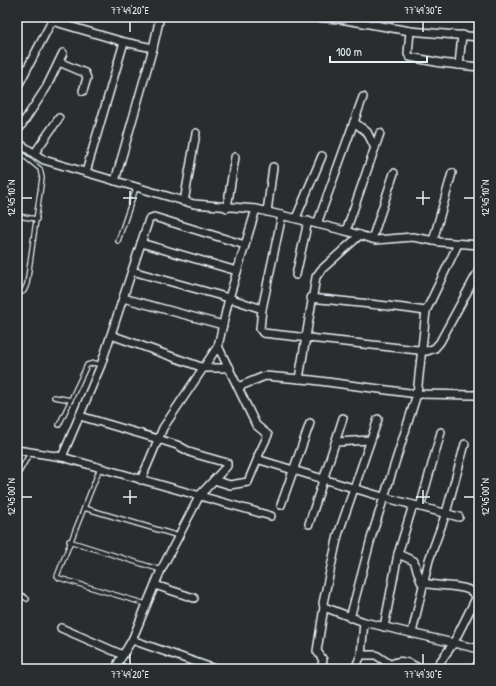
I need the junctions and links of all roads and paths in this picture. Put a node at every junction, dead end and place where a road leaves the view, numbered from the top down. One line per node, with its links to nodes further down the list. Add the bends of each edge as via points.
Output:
1 (160, 17): 9 (street)
2 (310, 17): 3 (street)
3 (339, 18): 5 (street)
4 (53, 19): 8 (street); 14 (street)
5 (410, 31): 6 (street); 12 (street, via 410,57)
6 (462, 35): 7 (street); 12 (street)
7 (479, 37)
8 (124, 42): 9 (street); 29 (street)
9 (153, 48): 32 (street)
10 (63, 53): 11 (street)
11 (59, 62): 15 (street, via 85,73 87,78); 19 (street, via 46,88)
12 (459, 65): 13 (street)
13 (479, 67)
14 (17, 88)
15 (83, 91)
16 (363, 97): 18 (street)
17 (59, 118): 25 (street)
18 (354, 122): 23 (street, via 367,132); 43 (street)
19 (17, 132)
20 (196, 133): 34 (street)
21 (380, 133): 23 (street)
22 (17, 142): 25 (street)
23 (375, 148): 44 (street)
24 (17, 150): 41 (lane, via 41,172)
25 (34, 154): 29 (street, via 44,160)
26 (322, 156): 40 (street)
27 (235, 157): 35 (street)
28 (273, 167): 37 (street)
29 (86, 172): 32 (street)
30 (394, 173): 46 (street)
31 (452, 173): 48 (street)
32 (114, 181): 33 (street)
33 (136, 188): 34 (street); 47 (lane)
34 (184, 202): 35 (street)
35 (227, 208): 36 (street)
36 (256, 209): 37 (street); 51 (street)
37 (267, 212): 38 (street)
38 (282, 215): 40 (street); 61 (street)
39 (17, 216): 41 (lane)
40 (296, 218): 42 (street)
41 (37, 219): 57 (lane, via 27,284 24,291)
42 (308, 221): 43 (street); 56 (street)
43 (317, 224): 44 (street)
44 (346, 231): 45 (street)
45 (360, 235): 46 (street); 60 (street, via 318,273)
46 (372, 239): 48 (street, via 386,240 398,237)
47 (118, 241)
48 (433, 241): 50 (street)
49 (141, 242): 51 (street, via 151,217); 54 (street); 55 (street)
50 (458, 244): 52 (street); 62 (street)
51 (245, 245): 54 (street)
52 (479, 245)
53 (479, 270): 67 (street, via 440,342 435,348)
54 (237, 271): 59 (street)
55 (132, 272): 58 (street); 59 (street)
56 (296, 275)
57 (17, 295)
58 (123, 298): 63 (street); 64 (street)
59 (229, 298): 61 (street); 63 (street)
60 (311, 298): 62 (street); 65 (street)
61 (262, 309): 65 (street, via 260,329 263,333)
62 (426, 311): 67 (street)
63 (223, 325): 66 (street)
64 (111, 335): 68 (street); 69 (street)
65 (305, 336): 67 (street); 71 (street)
66 (218, 346): 69 (street); 70 (street)
67 (422, 350): 73 (street)
68 (101, 365): 76 (lane, via 86,365); 77 (street)
69 (204, 368): 70 (street); 83 (street)
70 (230, 368): 72 (street)
71 (299, 379): 72 (street, via 266,376); 73 (street)
72 (238, 387): 90 (street, via 256,425 268,435)
73 (417, 394): 74 (street); 99 (street)
74 (479, 394)
75 (54, 397): 76 (lane)
76 (71, 400): 81 (lane)
77 (80, 416): 83 (street); 89 (street)
78 (343, 418): 85 (street)
79 (378, 419): 84 (street)
80 (310, 423): 92 (street)
81 (59, 425)
82 (441, 432): 101 (street)
83 (158, 438): 95 (street); 96 (street, via 192,453 225,462 226,466)
84 (370, 440): 85 (street); 97 (street)
85 (336, 442): 94 (street)
86 (466, 444): 103 (street)
87 (17, 450): 88 (street)
88 (31, 452): 89 (street); 93 (lane)
89 (62, 457): 91 (street)
90 (258, 458): 92 (street); 96 (street, via 248,482 230,485)
91 (100, 468): 95 (street); 102 (lane)
92 (295, 470): 94 (street); 100 (street)
93 (17, 476)
94 (324, 479): 97 (street); 106 (street)
95 (141, 480): 98 (street)
96 (214, 480): 98 (street)
97 (354, 487): 99 (street); 117 (street, via 338,535)
98 (200, 495): 104 (street); 107 (street)
99 (383, 497): 101 (street); 118 (street)
100 (281, 505)
101 (417, 506): 103 (street); 109 (street)
102 (84, 508): 107 (lane); 108 (lane)
103 (446, 513): 105 (street); 111 (street, via 433,548)
104 (271, 516)
105 (459, 517)
106 (309, 524)
107 (179, 536): 110 (street)
108 (69, 542): 110 (lane); 116 (lane, via 56,573 59,578)
109 (398, 554): 111 (street, via 414,562 420,581); 120 (street)
110 (162, 570): 112 (street)
111 (424, 584): 122 (street); 124 (street, via 456,587 476,594)
112 (155, 585): 114 (street); 116 (street)
113 (17, 592): 115 (lane)
114 (194, 598)
115 (27, 599)
116 (146, 604): 123 (street)
117 (324, 607): 118 (street); 132 (street, via 317,651 323,660)
118 (350, 618): 119 (street)
119 (364, 622): 120 (street); 127 (street)
120 (384, 627): 122 (street)
121 (61, 628): 126 (street)
122 (412, 633): 124 (street)
123 (132, 640): 126 (street); 131 (street)
124 (453, 644): 125 (street); 135 (street)
125 (479, 649)
126 (123, 654): 130 (street, via 118,665)
127 (361, 655): 129 (street, via 376,655); 133 (street)
128 (479, 662): 136 (street)
129 (389, 667): 134 (street, via 396,661 405,661)
130 (124, 669)
131 (216, 669)
132 (321, 669)
133 (355, 669)
134 (420, 669)
135 (435, 669)
136 (475, 669)

